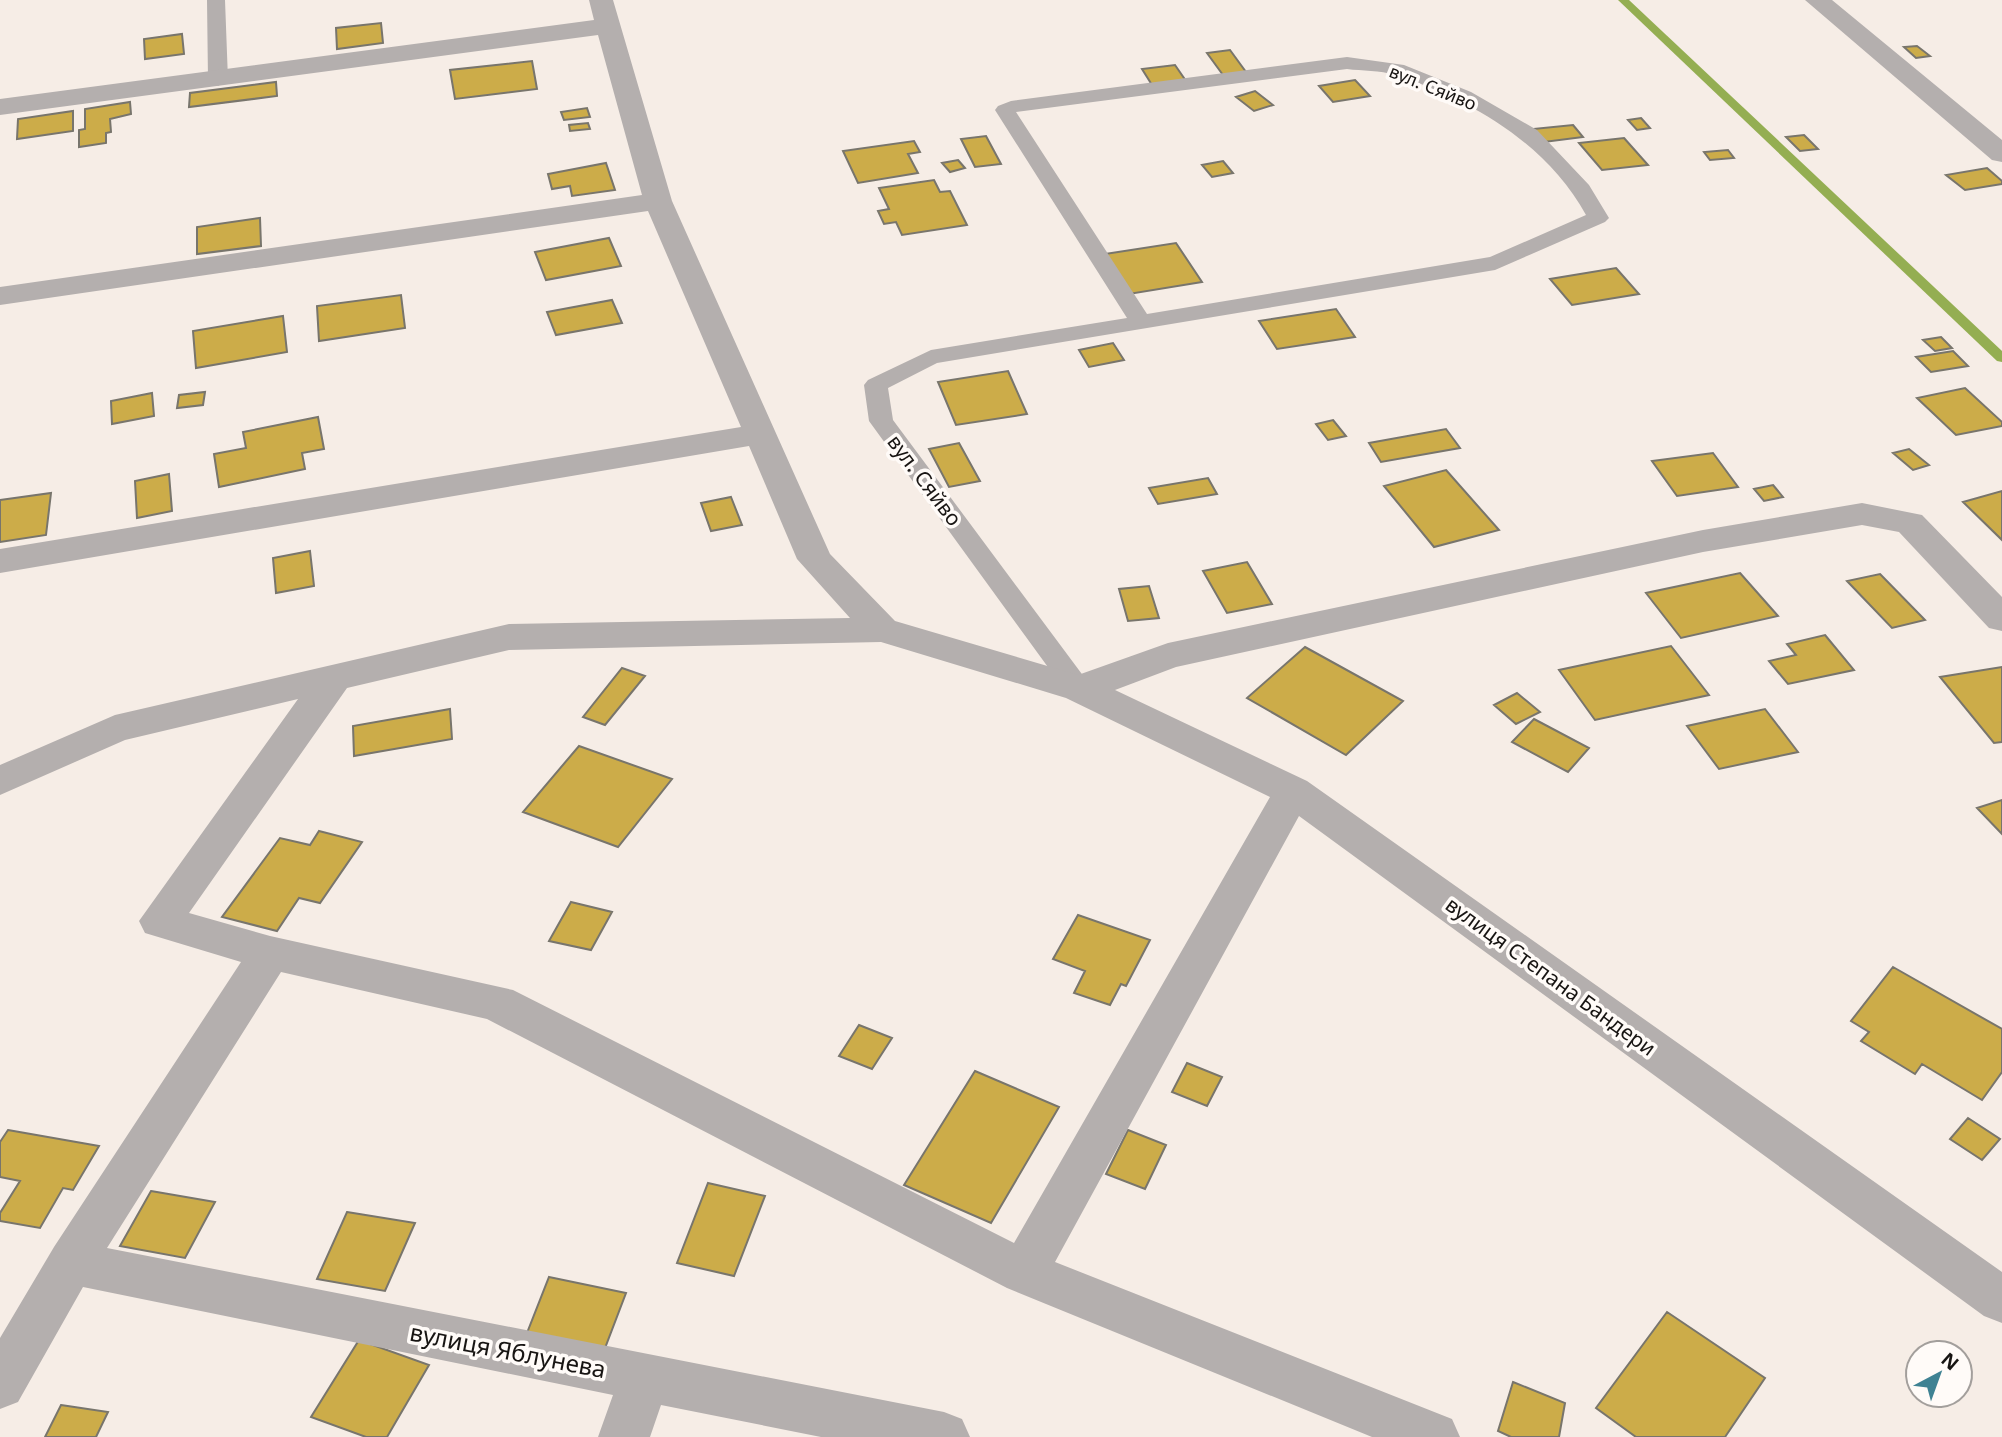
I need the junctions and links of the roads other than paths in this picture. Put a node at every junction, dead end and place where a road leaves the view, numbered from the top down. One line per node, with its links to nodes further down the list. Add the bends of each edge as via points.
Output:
1 (216, 0): 4 (lane)
2 (1816, 0): 6 (street)
3 (605, 13): 4 (street); 7 (street)
4 (218, 80): 5 (street)
5 (0, 107)
6 (2002, 154)
7 (657, 201): 8 (street); 10 (street)
8 (0, 296)
9 (1141, 322): 9 (lane, вул. Сяйво, via 1495,263 1598,218 1582,189 1530,134 1464,96 1397,69 1347,63 1005,110); 15 (lane, вул. Сяйво, via 931,357 876,385 881,421)
10 (761, 434): 11 (street); 13 (street, via 815,559)
11 (0, 561)
12 (2002, 619): 15 (street, via 1910,523 1862,514 1703,541 1168,656)
13 (882, 629): 14 (street, via 509,637); 15 (street, вулиця Степана Бандери)
14 (334, 678): 16 (street, via 115,729); 18 (street, via 160,921)
15 (1079, 689): 17 (street, вулиця Степана Бандери)
16 (0, 781)
17 (1293, 791): 20 (street); 21 (street, вулиця Степана Бандери)
18 (270, 953): 19 (street); 20 (street, via 497,1003)
19 (71, 1263): 22 (street, вулиця Яблунева); 23 (street)
20 (1024, 1272): 24 (street)
21 (2002, 1300)
22 (645, 1377): 25 (street); 26 (street, вулиця Яблунева)
23 (0, 1385)
24 (1423, 1435)
25 (624, 1437)
26 (944, 1437)

